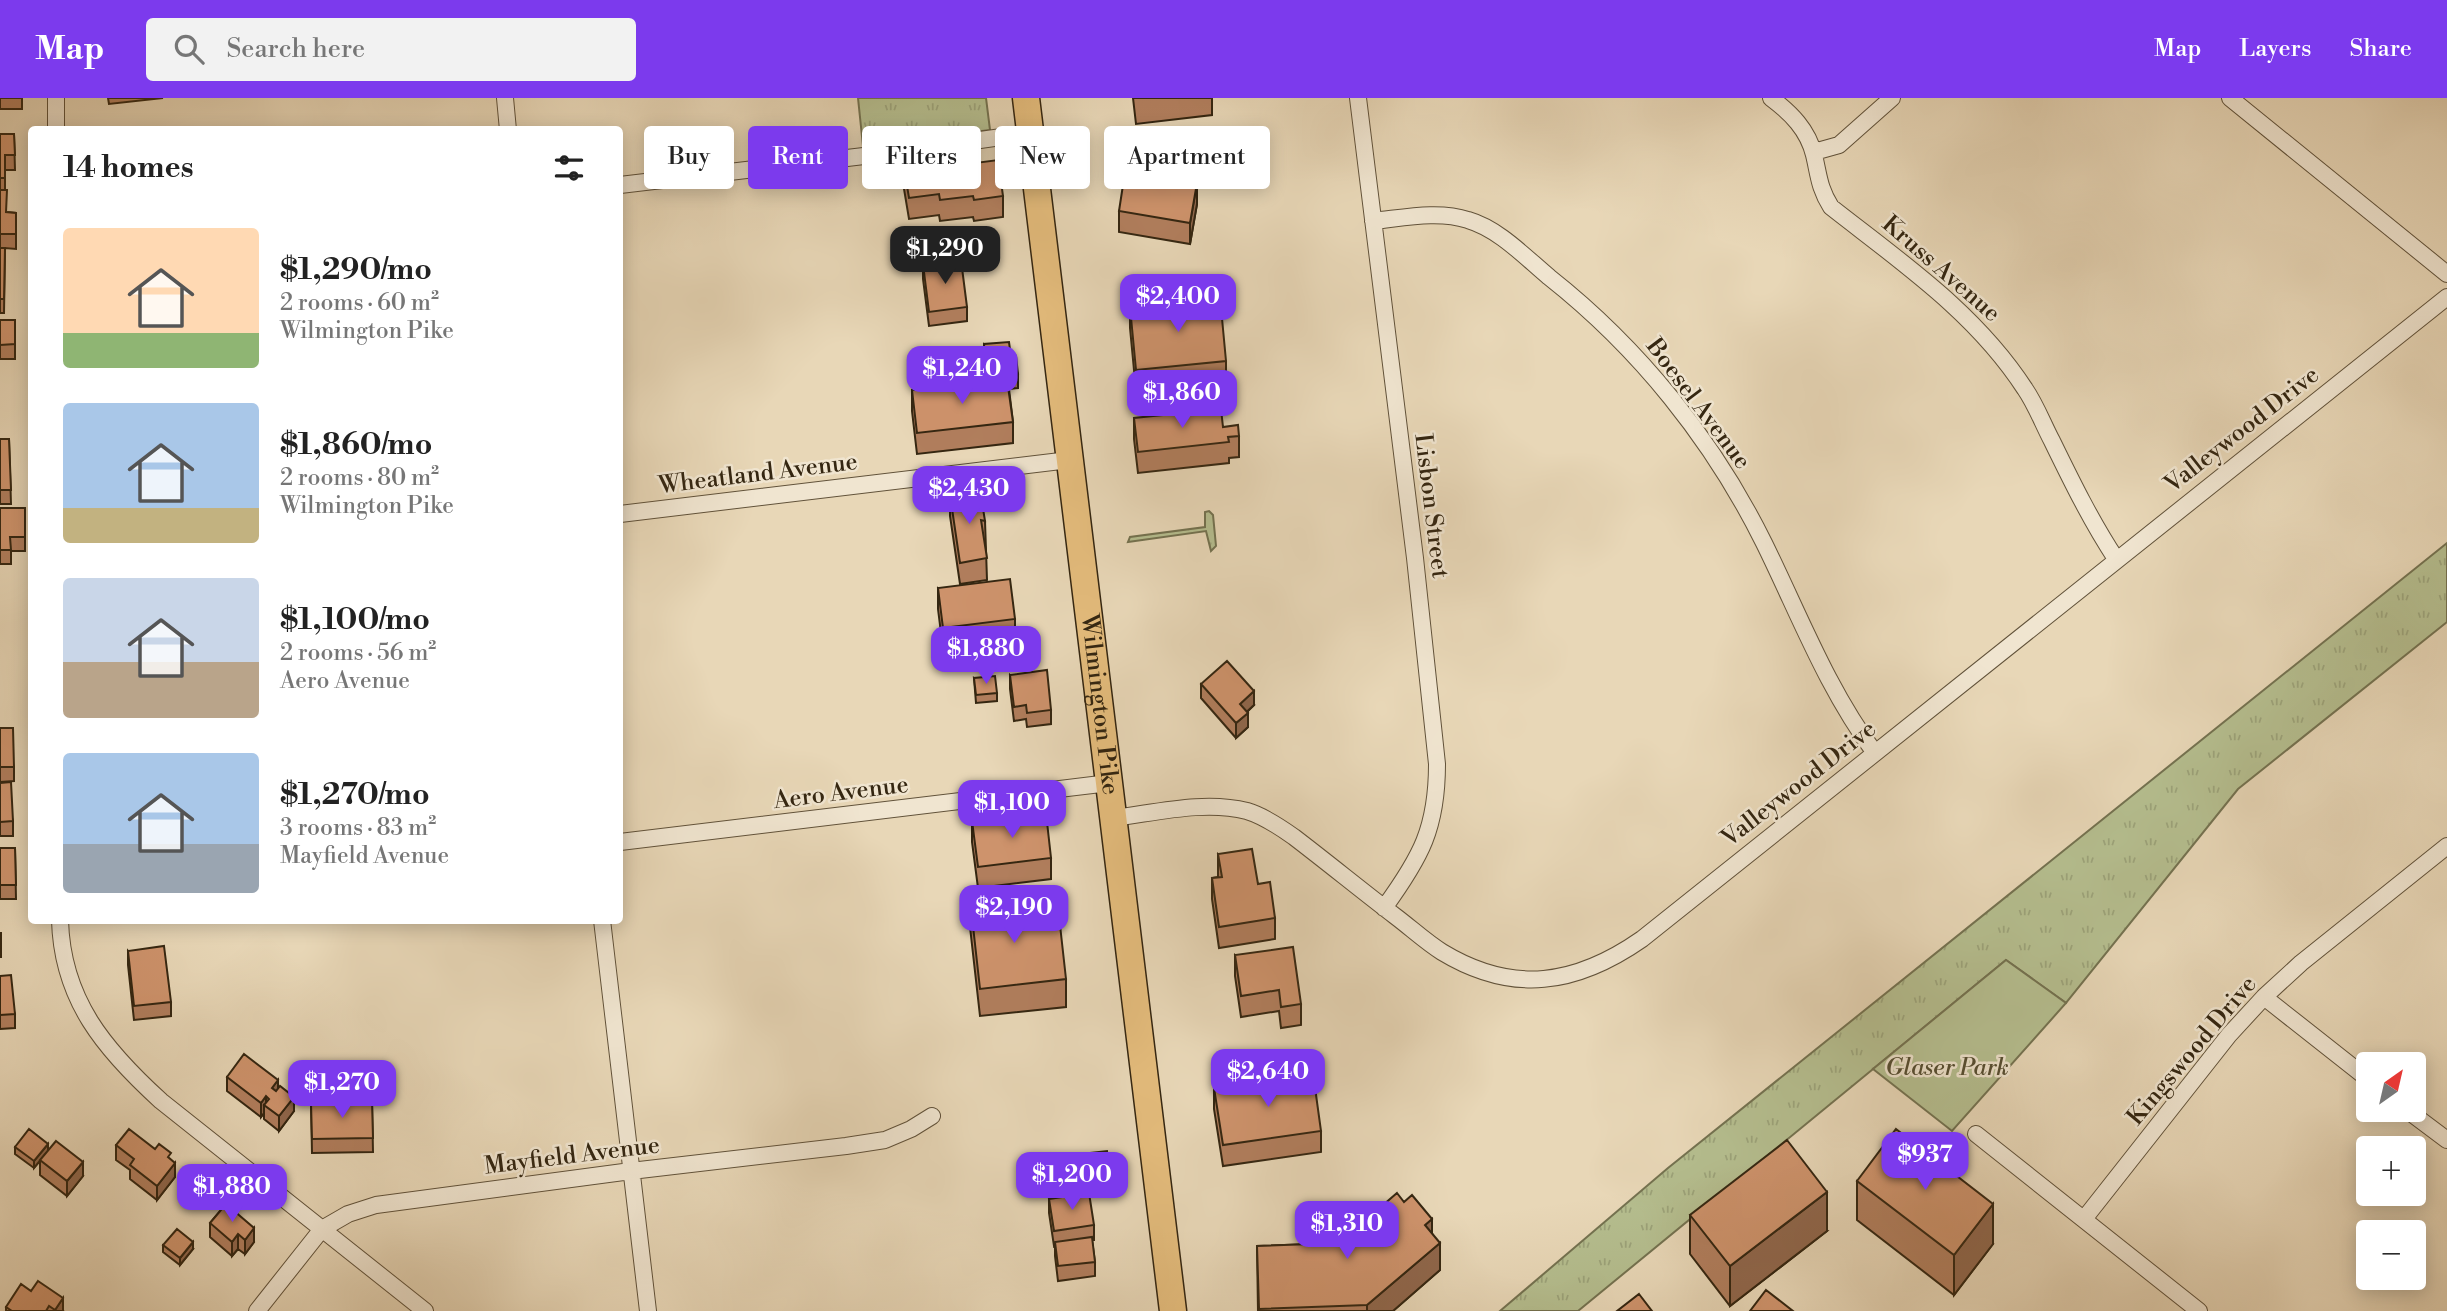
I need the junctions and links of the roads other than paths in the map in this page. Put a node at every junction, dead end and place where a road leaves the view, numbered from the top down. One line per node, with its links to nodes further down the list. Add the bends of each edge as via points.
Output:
1 (56, 98): 9 (street)
2 (505, 98): 10 (street)
3 (1026, 98): 11 (main road, Wilmington Pike)
4 (1358, 98): 16 (street, Lisbon Street)
5 (1772, 98): 13 (street, Kruss Avenue, via 1792,114)
6 (1892, 98): 13 (street, via 1839,145)
7 (2230, 98): 8 (street)
8 (2252, 105): 17 (street)
9 (56, 126)
10 (508, 126)
11 (1029, 126)
12 (995, 138): 14 (street)
13 (1814, 152): 21 (street, Kruss Avenue, via 1822,193 1831,207 1968,318 2027,391 2094,526)
14 (623, 185)
15 (1037, 189): 19 (main road, Wilmington Pike)
16 (1373, 221): 22 (street, Boesel Avenue, via 1450,216 1489,229 1606,326 1656,379 1727,476 1816,654 1854,725); 27 (street, Lisbon Street, via 1437,764 1437,791 1424,845)
17 (2447, 274)
18 (2447, 297): 21 (street, Valleywood Drive)
19 (1069, 460): 20 (street, Wheatland Avenue); 23 (main road, Wilmington Pike)
20 (623, 514)
21 (2116, 559): 22 (street, Valleywood Drive)
22 (1875, 753): 27 (street, Valleywood Drive, via 1642,939 1593,968 1560,977 1503,977 1441,951)
23 (1109, 783): 24 (main road, Wilmington Pike); 25 (street, Aero Avenue)
24 (1113, 818): 27 (street, Valleywood Drive, via 1217,806 1248,812 1294,836); 42 (main road, Wilmington Pike)
25 (623, 842)
26 (2447, 846): 30 (street, Kingswood Drive)
27 (1384, 908)
28 (60, 924): 38 (street, via 62,954 83,1012 129,1072)
29 (602, 924): 36 (street)
30 (2264, 997): 31 (street); 37 (street, Kingswood Drive)
31 (2356, 1070)
32 (932, 1116): 36 (street, Mayfield Avenue, via 885,1140)
33 (2423, 1122): 35 (street)
34 (1976, 1134): 37 (street)
35 (2447, 1140)
36 (631, 1171): 38 (street, Mayfield Avenue, via 376,1205); 41 (street)
37 (2084, 1219): 43 (street)
38 (322, 1229): 39 (street, Mayfield Avenue); 40 (street)
39 (257, 1311)
40 (425, 1311)
41 (648, 1311)
42 (1172, 1311)
43 (2199, 1311)

